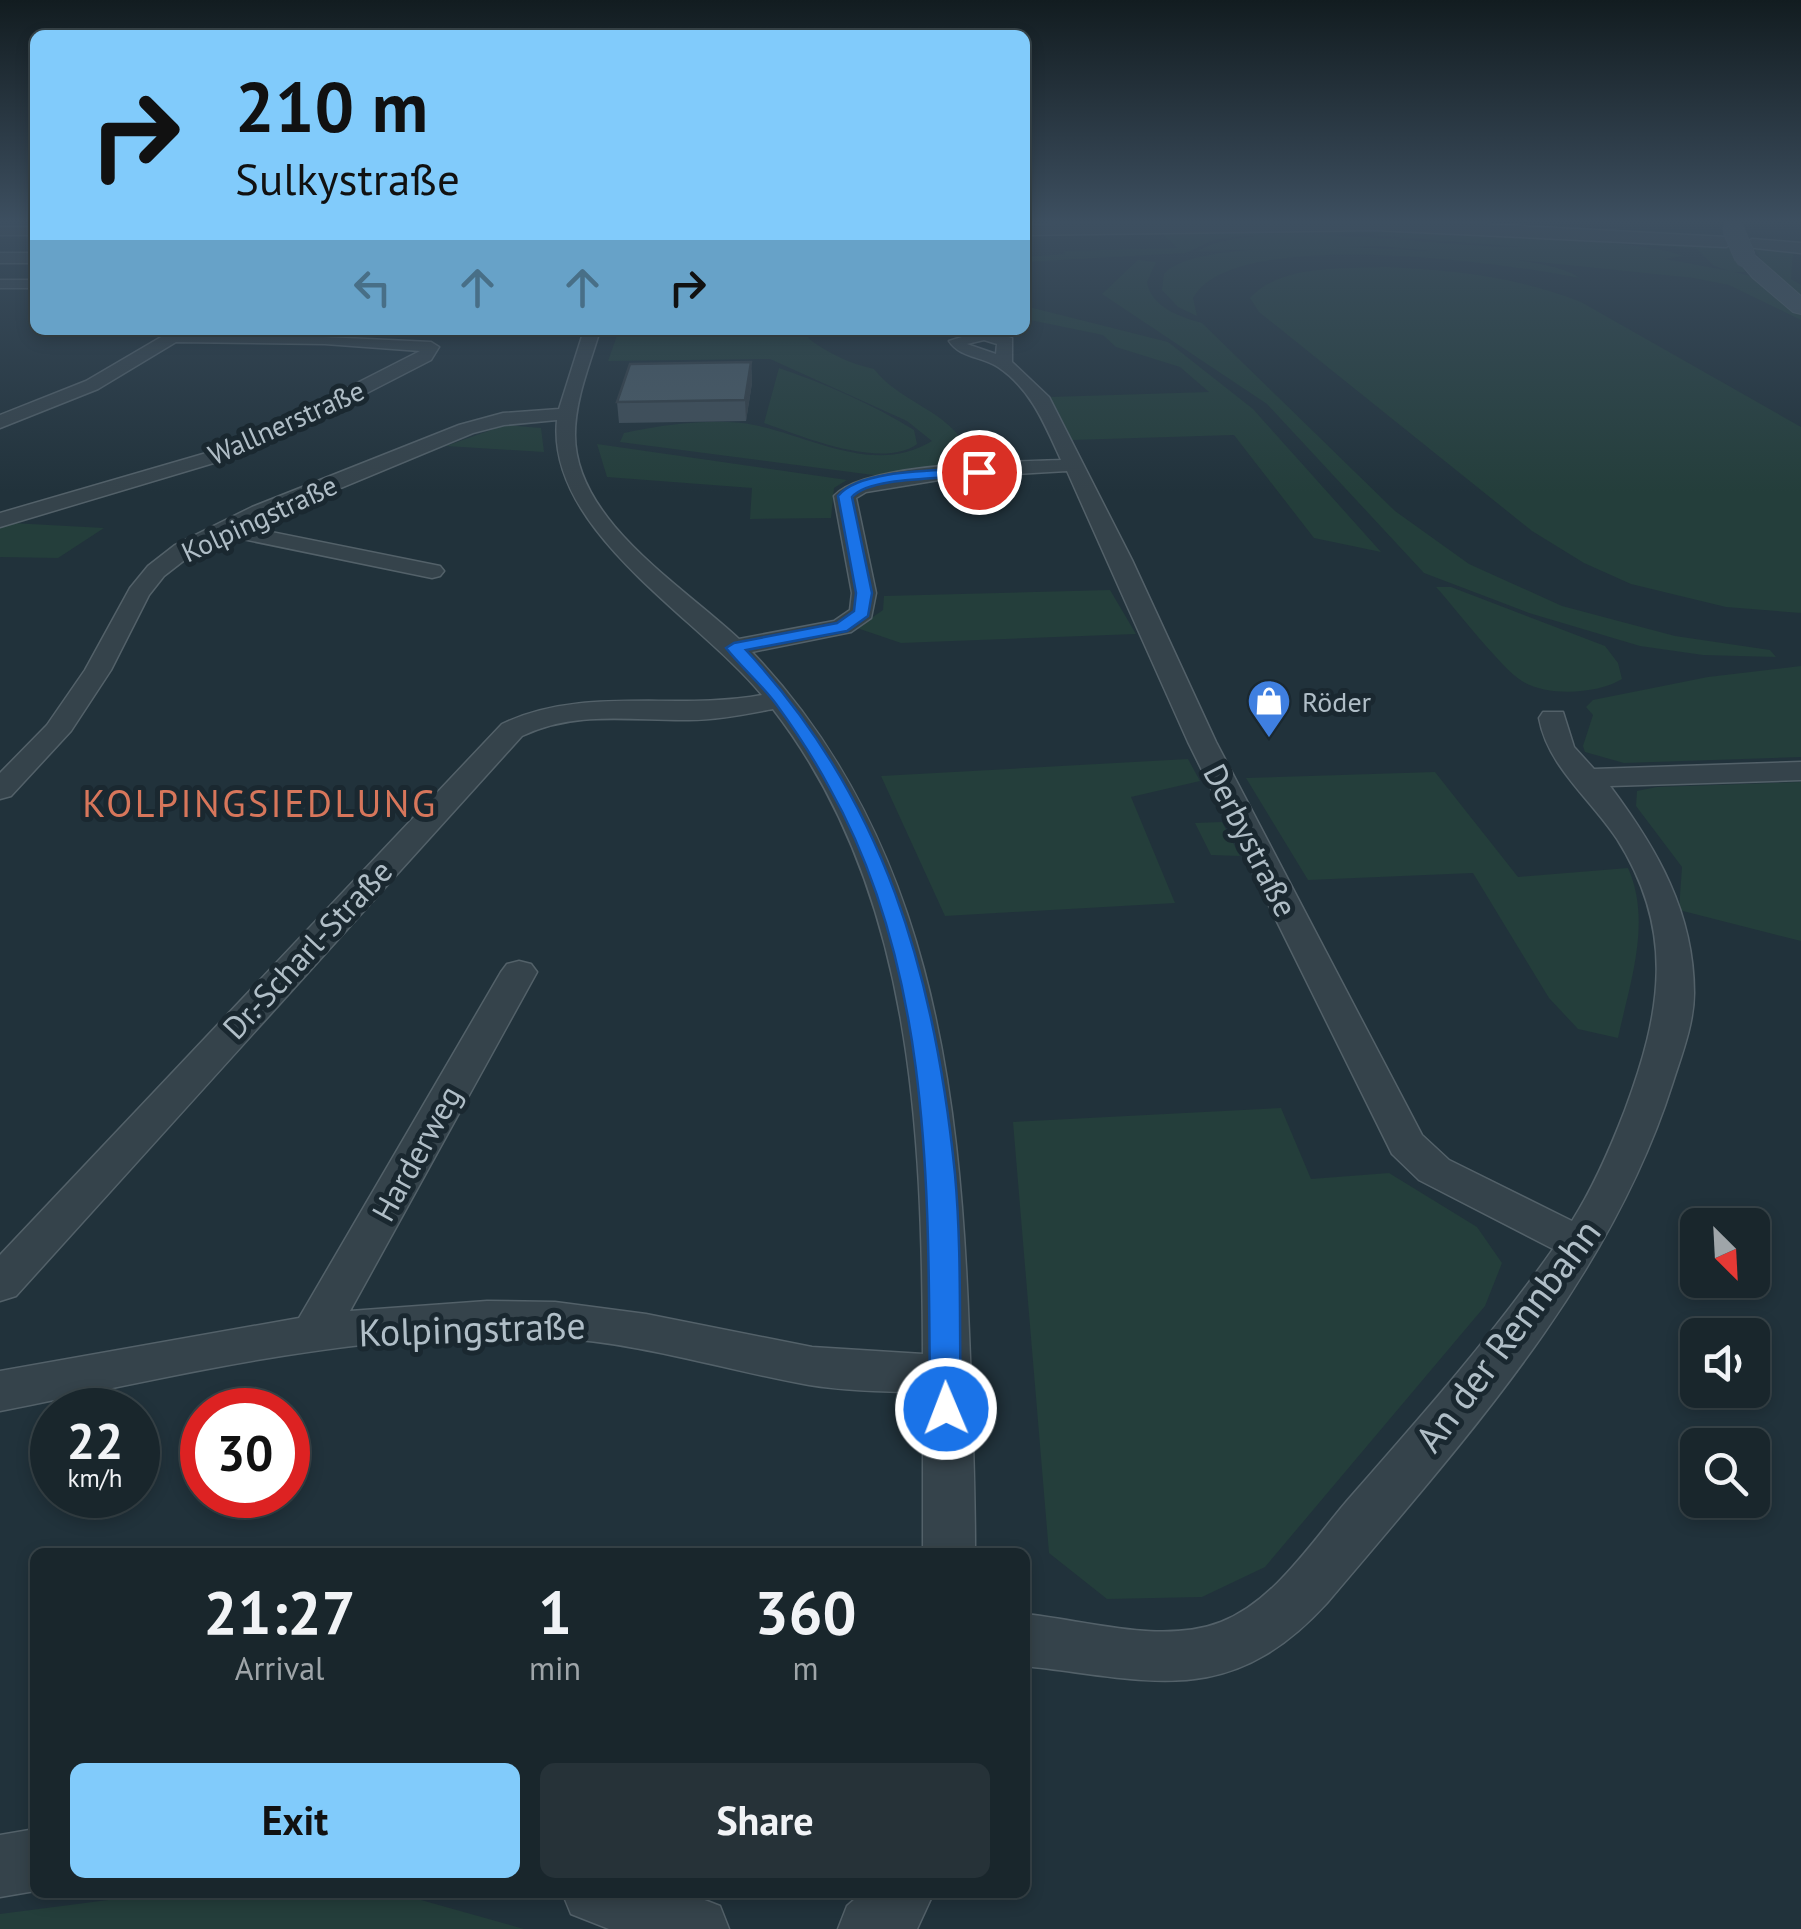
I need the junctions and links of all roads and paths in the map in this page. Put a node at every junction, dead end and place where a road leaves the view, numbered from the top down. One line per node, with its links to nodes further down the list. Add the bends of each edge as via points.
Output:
1 (178, 335): 6 (street, via 92,385)
2 (209, 335): 8 (street, Wallnerstraße, via 431,347 319,410 210,458)
3 (590, 335): 5 (street)
4 (1004, 363): 7 (street, Derbystraße, via 1040,397)
5 (566, 414): 9 (street, Kolpingstraße, via 466,429); 11 (street, via 567,456 594,514)
6 (0, 422)
7 (1073, 464): 11 (street, via 852,488 845,496 862,612 842,627); 18 (street, Derbystraße, via 1202,742 1406,1144 1434,1170)
8 (0, 520)
9 (224, 529): 10 (street); 16 (street, Kolpingstraße, via 183,550 146,582 58,731)
10 (432, 570)
11 (734, 648): 12 (street)
12 (782, 699): 19 (street, Dr.-Scharl-Straße, via 708,711 580,710 538,717 512,730); 21 (street, via 858,826 913,977 942,1175)
13 (1553, 718): 15 (street, An der Rennbahn, via 1560,747)
14 (1801, 772): 15 (street)
15 (1588, 778): 18 (street, An der Rennbahn, via 1664,894 1676,999 1628,1157)
16 (0, 790)
17 (518, 972): 20 (street, Harderweg)
18 (1578, 1243): 24 (street, An der Rennbahn, via 1422,1450 1272,1620 1213,1652 1114,1652)
19 (0, 1284)
20 (314, 1334): 21 (street, Kolpingstraße, via 552,1320 675,1336 793,1363); 22 (street, Kolpingstraße)
21 (944, 1373): 23 (street)
22 (0, 1391)
23 (950, 1548)
24 (1030, 1641)
25 (30, 1861): 26 (street)
26 (0, 1866)
27 (610, 1898): 29 (street)
28 (900, 1898): 30 (street)
29 (697, 1929)
30 (870, 1929)

